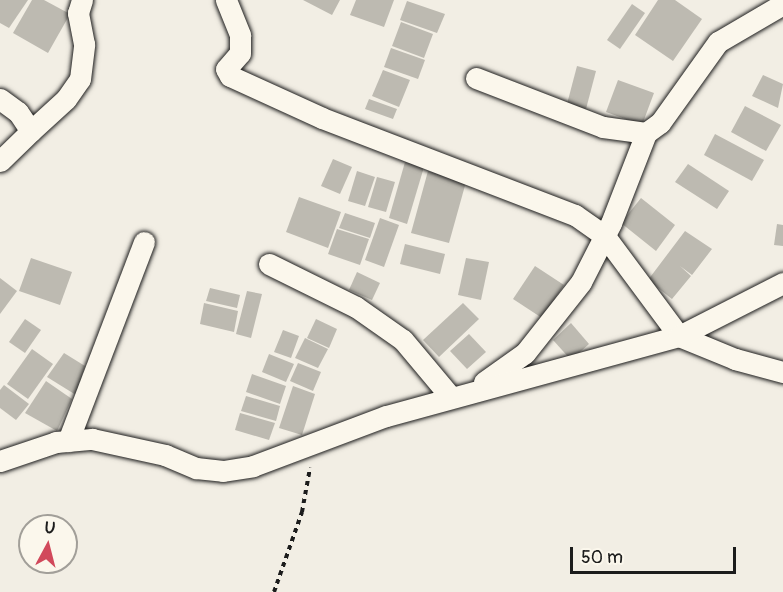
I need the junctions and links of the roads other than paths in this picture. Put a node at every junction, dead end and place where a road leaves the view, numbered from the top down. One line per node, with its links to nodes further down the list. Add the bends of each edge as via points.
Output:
1 (82, 0): 6 (street, via 78,13 84,44 80,79 66,99)
2 (226, 0): 9 (street, via 240,35 240,53 226,69 230,76 322,118 575,216)
3 (783, 4): 7 (street, via 718,42 660,123)
4 (476, 78): 7 (street, via 603,127)
5 (0, 99): 6 (street, via 18,112)
6 (31, 130): 8 (street)
7 (646, 133): 9 (street)
8 (0, 161)
9 (604, 235): 13 (street); 15 (street, via 581,282 525,353)
10 (144, 242): 17 (street)
11 (269, 264): 16 (street, via 356,307 404,340)
12 (783, 283): 13 (street)
13 (679, 336): 14 (street, via 735,359); 15 (street)
14 (783, 372)
15 (471, 391): 16 (street)
16 (450, 396): 17 (street, via 314,440 253,466 223,471 196,468 128,444 92,439)
17 (68, 441): 18 (street)
18 (0, 461)

